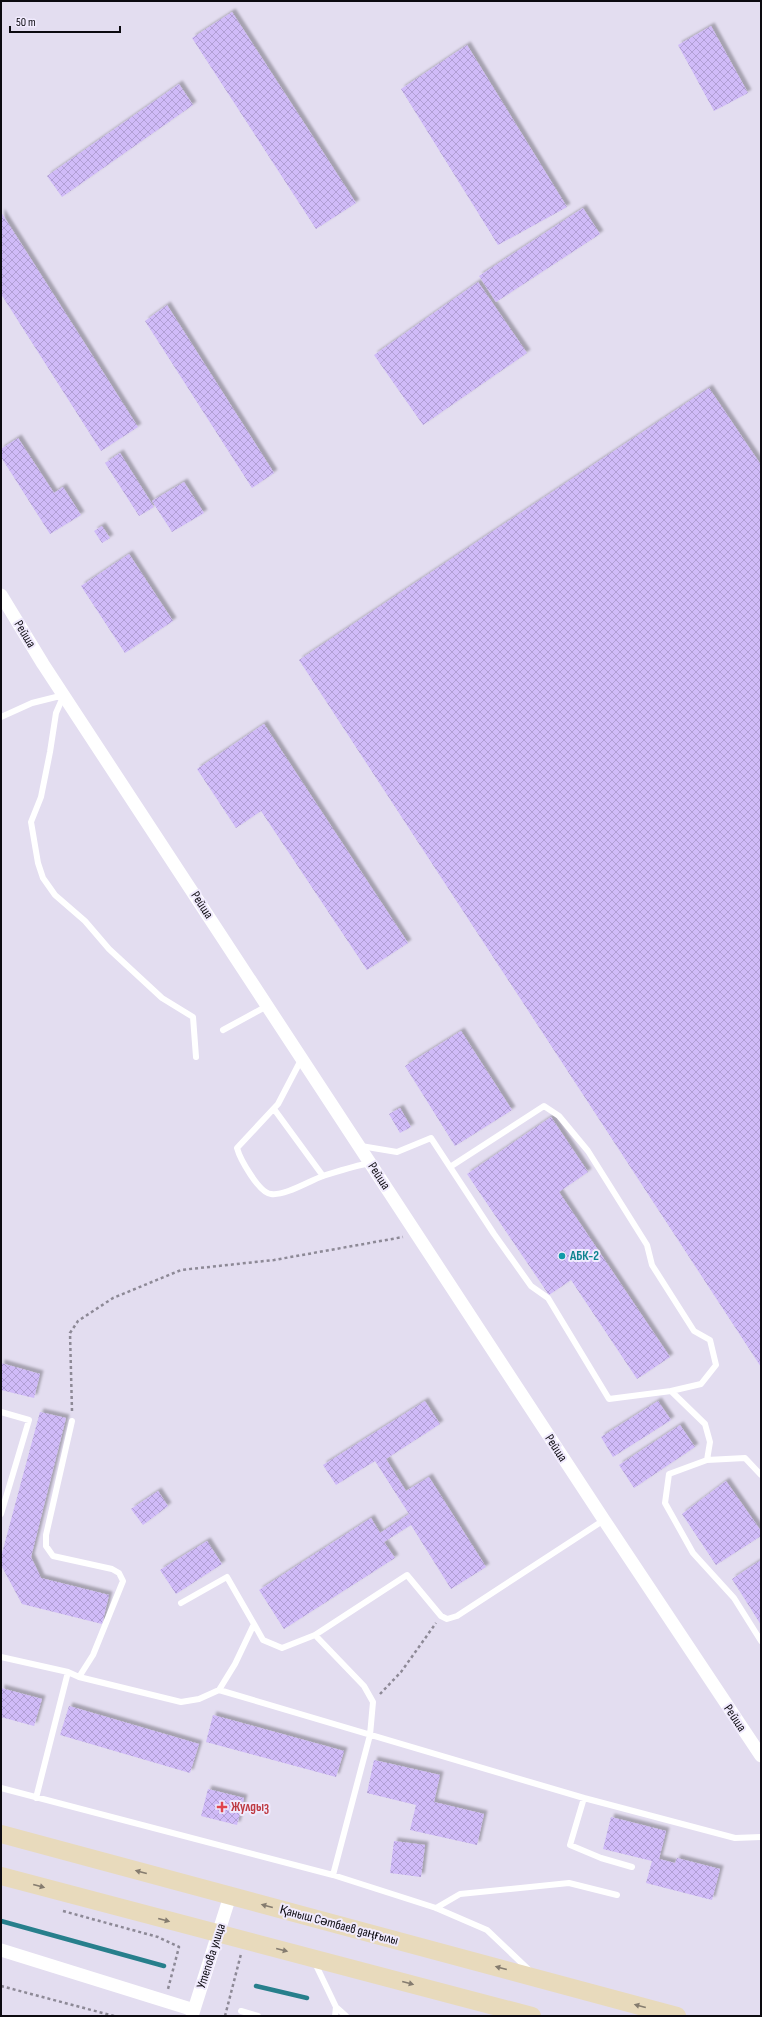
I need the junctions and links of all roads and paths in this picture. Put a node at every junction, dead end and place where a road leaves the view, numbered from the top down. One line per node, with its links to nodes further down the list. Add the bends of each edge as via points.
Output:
1 (1, 594): 2 (street, Рейша)
2 (64, 695): 3 (lane, via 32,703); 4 (street, Рейша); 6 (lane, via 56,713 41,797 31,822 43,878 55,894 85,921 109,949 162,998 193,1017)
3 (1, 717)
4 (268, 1006): 5 (lane); 7 (street, Рейша)
5 (223, 1030)
6 (196, 1057)
7 (302, 1057): 8 (lane, via 286,1092); 9 (street, Рейша)
8 (274, 1109): 12 (lane); 12 (lane, via 237,1148 239,1157 261,1189 269,1194 280,1194)
9 (361, 1146): 10 (street, Рейша); 11 (lane, via 397,1152 431,1138)
10 (370, 1163): 12 (lane); 13 (street, Рейша)
11 (450, 1166): 14 (lane, via 531,1286 548,1298 608,1399); 14 (lane, via 544,1106 559,1116 588,1151 647,1245 652,1266 694,1331 710,1340 716,1365 701,1384)
12 (323, 1176)
13 (418, 1235): 16 (path, via 274,1260 181,1270 113,1298 78,1320 70,1333); 20 (street, Рейша)
14 (671, 1391): 17 (lane, via 705,1424 710,1442)
15 (1, 1412): 19 (lane, via 29,1420)
16 (72, 1421): 28 (lane, via 46,1535 46,1546 53,1556 112,1569 119,1573 123,1581 93,1655)
17 (707, 1460): 18 (lane, via 745,1458); 25 (lane, via 669,1474 665,1502 693,1553 734,1598)
18 (761, 1475)
19 (1, 1514)
20 (604, 1520): 22 (lane, via 457,1616); 32 (street, Рейша)
21 (181, 1603): 23 (lane, via 227,1577)
22 (441, 1616): 24 (lane, via 407,1575); 30 (path, via 406,1665)
23 (254, 1624): 24 (lane, via 263,1640 282,1648); 29 (lane)
24 (315, 1635): 30 (lane, via 364,1686)
25 (761, 1641)
26 (1, 1657): 27 (lane)
27 (68, 1672): 28 (lane); 34 (lane)
28 (79, 1677): 29 (lane, via 181,1702 199,1699)
29 (219, 1690): 31 (lane)
30 (373, 1702): 31 (lane)
31 (370, 1735): 35 (lane); 39 (lane)
32 (761, 1756)
33 (1, 1788): 34 (lane)
34 (36, 1798): 39 (lane)
35 (584, 1798): 37 (lane, via 735,1838); 38 (lane, via 570,1845)
36 (1, 1834): 42 (main road, Қаныш Сәтбаев даңғылы, one-way to 36)
37 (761, 1837)
38 (632, 1867)
39 (333, 1875): 43 (lane)
40 (1, 1876): 45 (main road, one-way to 45)
41 (617, 1895): 43 (lane, via 569,1883 460,1894)
42 (230, 1896): 45 (street, Утепова улица); 49 (main road, Қаныш Сәтбаев даңғылы, one-way to 42)
43 (436, 1908): 49 (lane, via 487,1930)
44 (61, 1910): 51 (path, via 158,1937 179,1947)
45 (217, 1934): 46 (main road); 54 (street, Утепова улица)
46 (244, 1941): 48 (main road, one-way to 48); 56 (path)
47 (1, 1950): 51 (street)
48 (312, 1958): 52 (lane); 60 (main road, one-way to 60)
49 (537, 1978): 61 (main road, Қаныш Сәтбаев даңғылы, one-way to 49)
50 (1, 1986): 55 (path)
51 (166, 2001): 54 (street)
52 (336, 2007): 58 (lane); 59 (lane)
53 (241, 2011): 57 (lane)
54 (193, 2013)
55 (114, 2016)
56 (225, 2016)
57 (258, 2016)
58 (334, 2016)
59 (346, 2016)
60 (532, 2016)
61 (678, 2016)

